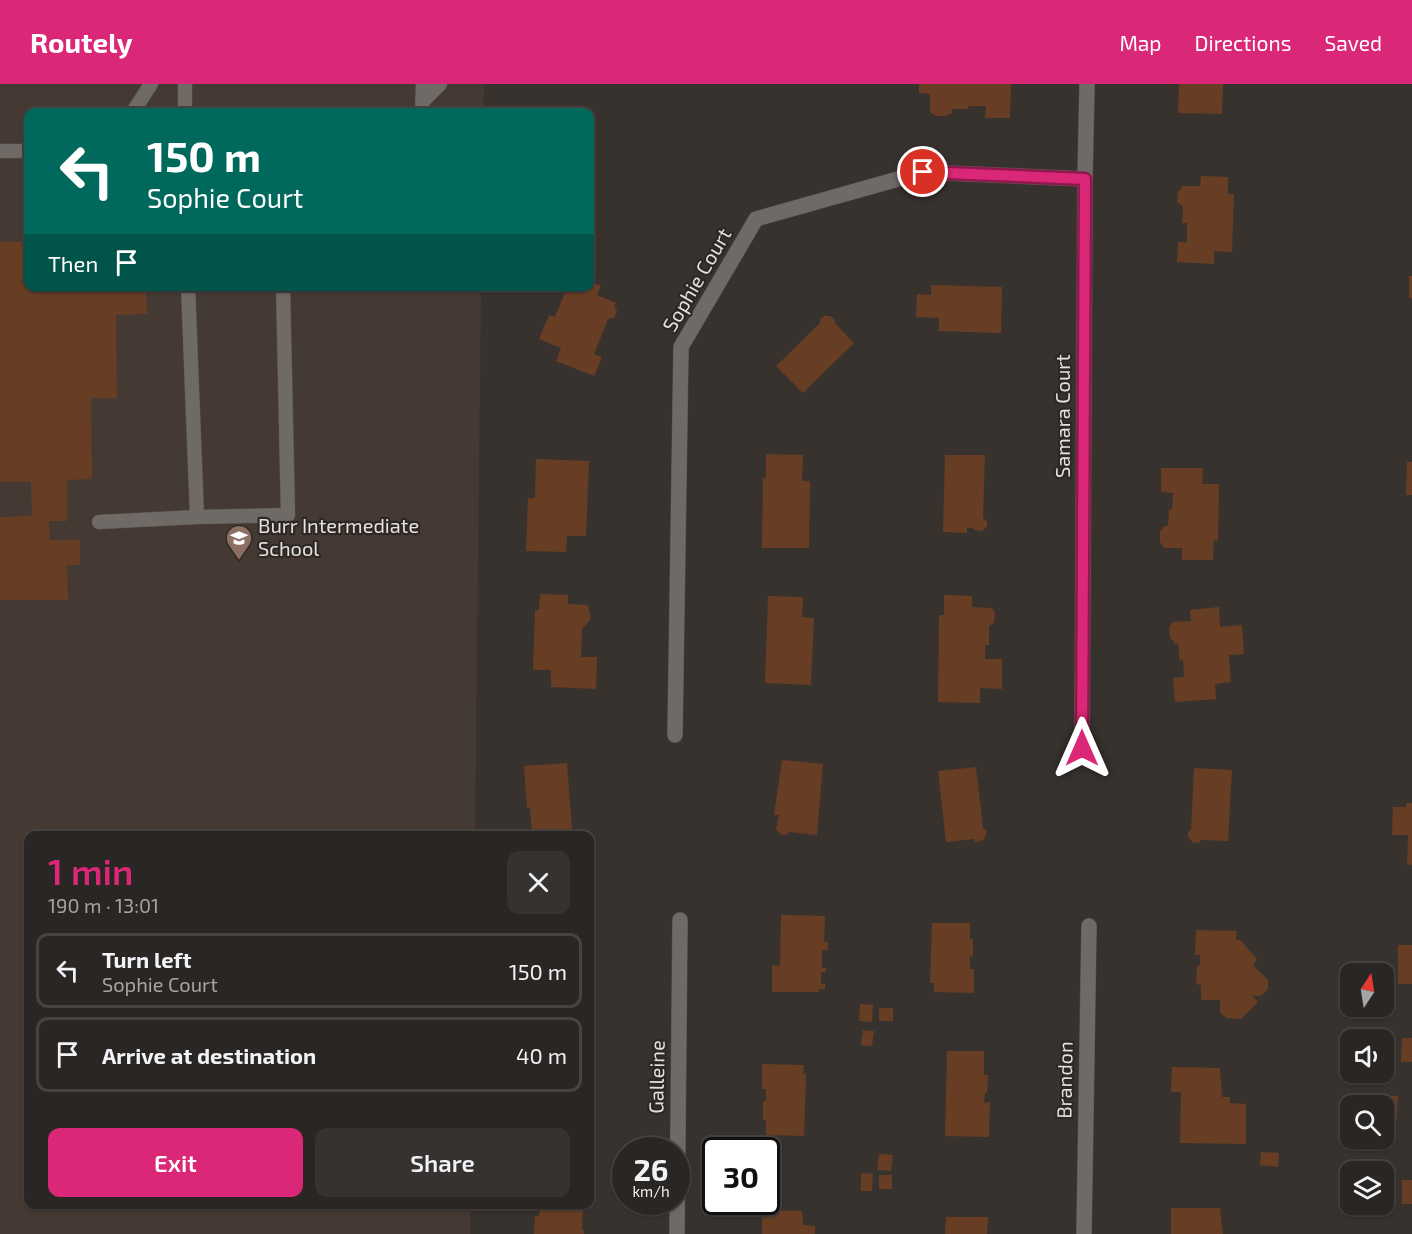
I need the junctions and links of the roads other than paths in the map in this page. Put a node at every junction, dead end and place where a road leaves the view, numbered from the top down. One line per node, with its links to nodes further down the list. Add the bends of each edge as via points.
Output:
1 (151, 84): 7 (lane)
2 (185, 84): 8 (lane)
3 (423, 84): 6 (lane)
4 (440, 84): 6 (lane)
5 (1088, 84): 11 (street, Samara Court)
6 (423, 106)
7 (136, 108)
8 (184, 108)
9 (0, 151): 10 (lane)
10 (24, 151)
11 (1085, 179): 16 (street, Sophie Court, via 923,172 756,219 681,346); 17 (street, Samara Court)
12 (188, 291): 14 (lane)
13 (282, 291): 14 (lane, via 288,515)
14 (197, 517): 15 (lane)
15 (99, 522)
16 (675, 735)
17 (1082, 748)
18 (680, 920): 20 (street, Galleine)
19 (1089, 926): 21 (street, Brandon)
20 (677, 1234)
21 (1084, 1234)

